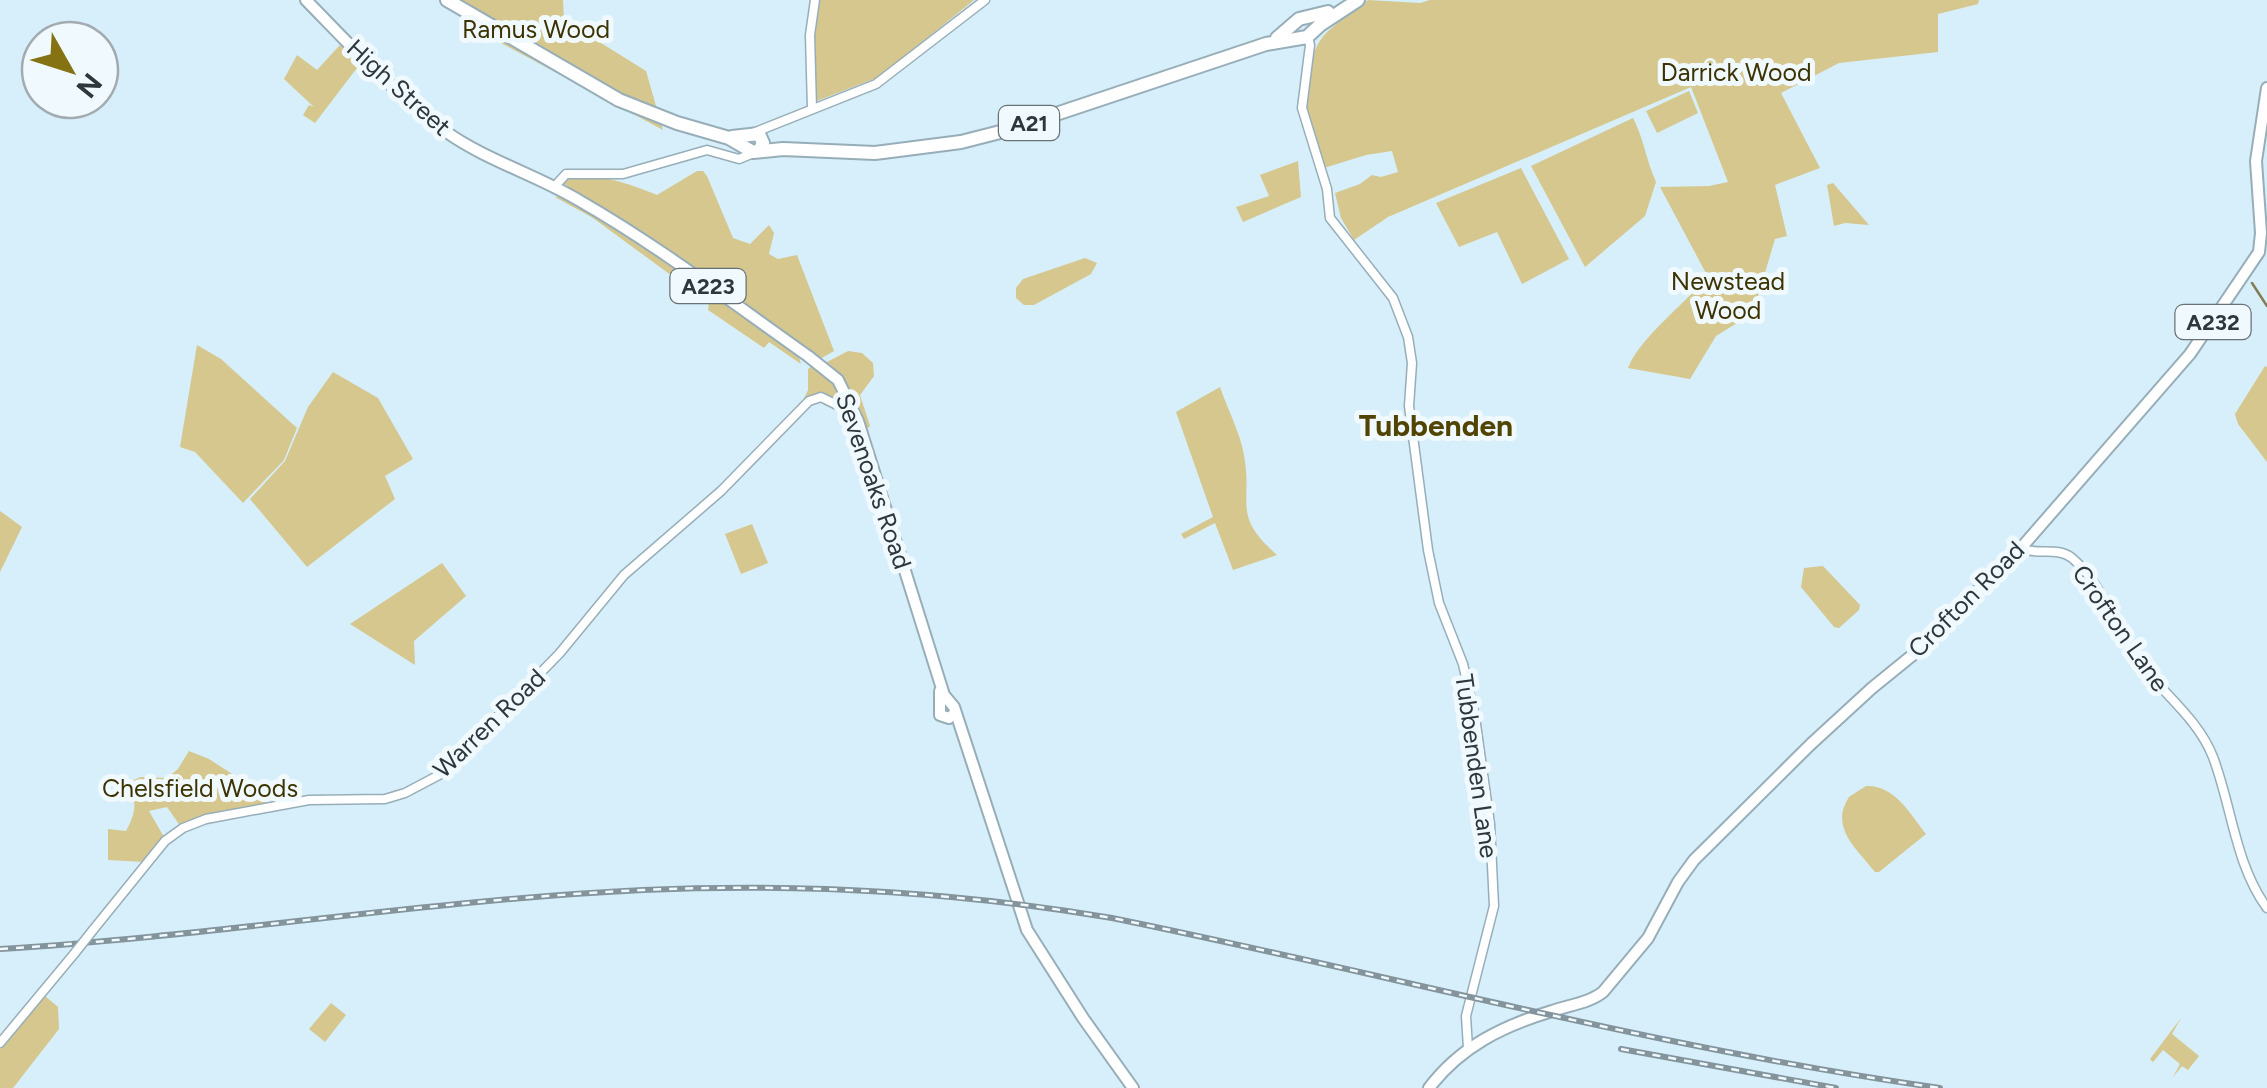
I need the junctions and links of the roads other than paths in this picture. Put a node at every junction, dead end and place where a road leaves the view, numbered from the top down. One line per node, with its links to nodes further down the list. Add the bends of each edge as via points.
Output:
1 (306, 0): 11 (main road, High Street / A223, via 446,132)
2 (447, 0): 10 (highway, A21, via 619,100 677,124)
3 (814, 0): 9 (street)
4 (985, 0): 9 (street, via 876,84)
5 (1349, 0): 7 (highway, A21)
6 (1358, 0): 7 (highway, A21)
7 (1305, 30): 10 (highway, A21, via 973,140 876,153); 16 (street, Tubbenden Lane, via 1310,44 1302,108 1330,218 1393,298 1408,337 1409,406 1428,550 1475,718 1494,906 1466,1016)
8 (2267, 88): 13 (main road, Crofton Road / A232, via 2256,161 2261,245 2251,267 2190,354)
9 (812, 109): 10 (street)
10 (754, 143): 11 (street, via 623,174 566,174)
11 (555, 186): 12 (main road, Sevenoaks Road / A223, via 821,365)
12 (849, 400): 15 (street, Warren Road, bridge, via 837,405 818,396 806,403 721,491 624,575 559,654 441,774 385,799 309,800 206,819 166,841); 17 (main road, Sevenoaks Road / A223, via 1024,923)
13 (2020, 548): 14 (street, Crofton Lane, via 2067,554 2090,576 2131,651 2201,735 2246,874); 16 (main road, Crofton Road / A232, via 1941,632 1811,744 1694,860 1648,938 1603,992)
14 (2267, 908)
15 (0, 1044)
16 (1468, 1048): 18 (main road, A232)
17 (1133, 1088)
18 (1429, 1088)

